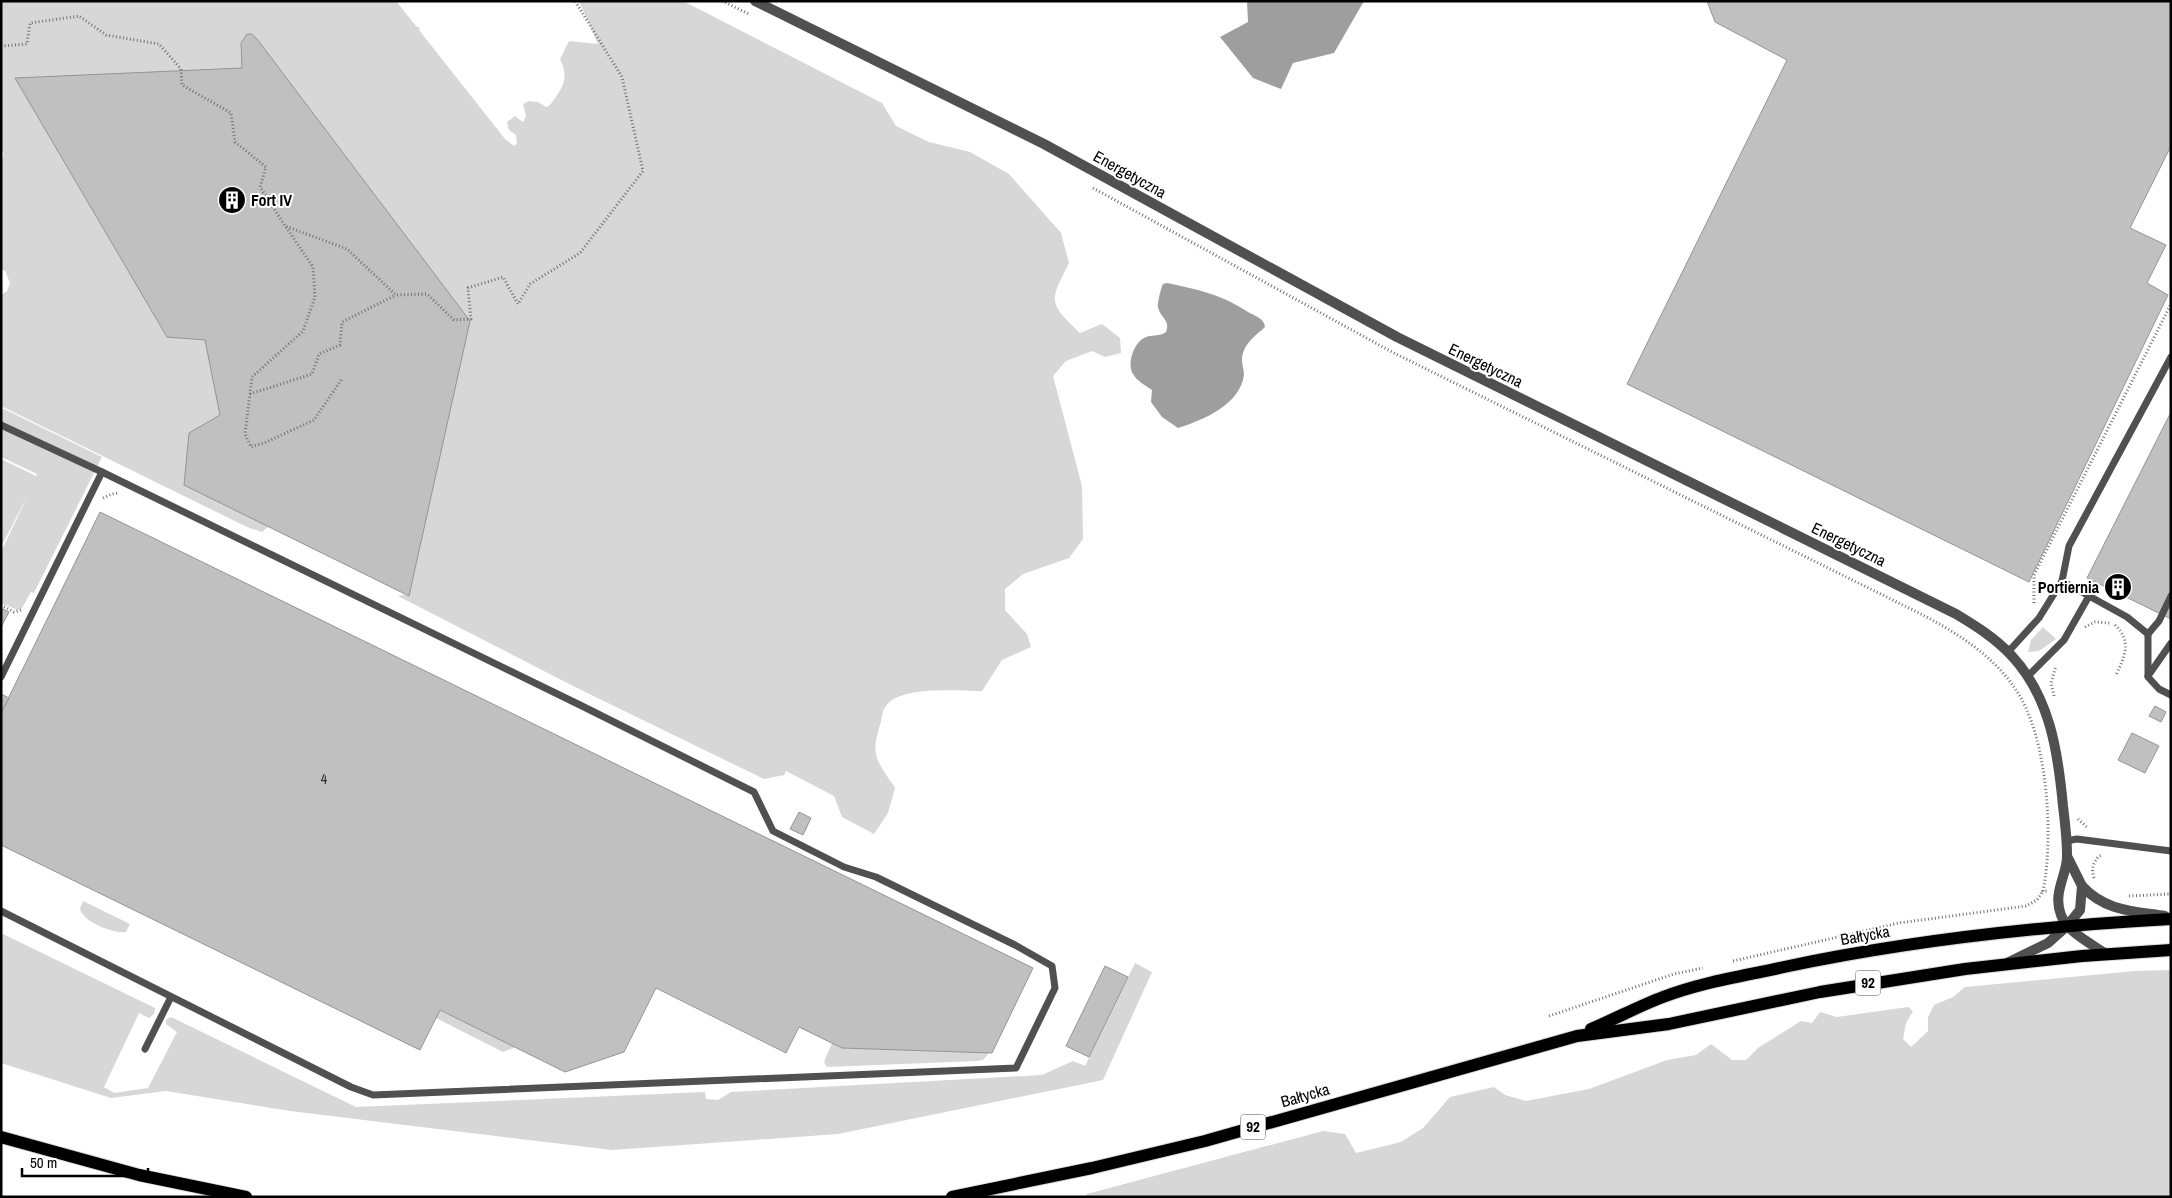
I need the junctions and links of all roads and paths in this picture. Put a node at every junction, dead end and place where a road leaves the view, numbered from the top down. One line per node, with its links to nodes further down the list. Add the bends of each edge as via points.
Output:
1 (575, 1): 8 (path, via 622,77 643,170 580,253 530,284 518,304 503,277 468,288 471,319 454,320 427,294)
2 (722, 1): 4 (path)
3 (755, 1): 26 (street, Energetyczna, via 1044,144 1397,337 1956,614 1986,632)
4 (758, 19)
5 (1, 46): 7 (path, via 27,44 30,23 79,16 106,35 160,44 181,69 182,84 231,112 235,142 266,168 260,186)
6 (1090, 186): 41 (path, via 1392,352 1921,614 1976,647 1999,668 2017,691 2037,741 2049,841 2044,891)
7 (285, 226): 8 (path, via 347,249); 12 (path, via 313,266 315,297 303,331 252,377)
8 (396, 294): 12 (path, via 342,322 340,344 319,354 312,374)
9 (2171, 304): 22 (path, via 2034,575 2032,612)
10 (2171, 357): 17 (lane, via 2069,546)
11 (342, 379): 12 (path, via 314,420 251,447 245,434)
12 (250, 394)
13 (1, 425): 14 (lane)
14 (102, 472): 30 (lane); 50 (lane, via 754,792 773,831 844,867 876,877 1052,966 1056,988 1016,1068 374,1095 351,1087)
15 (125, 494): 16 (path, via 112,494)
16 (98, 504)
17 (2062, 581): 18 (lane); 22 (lane)
18 (2089, 596): 24 (lane, via 2128,617); 29 (lane, via 2064,640)
19 (2171, 596): 24 (lane, via 2159,621)
20 (1, 605): 21 (path, via 14,612)
21 (24, 609)
22 (2040, 618): 26 (lane)
23 (2080, 634): 28 (path, via 2095,622 2107,621 2116,626 2127,644)
24 (2148, 634): 31 (lane)
25 (2171, 643): 31 (lane)
26 (2008, 652): 29 (street, Energetyczna)
27 (2057, 664): 33 (path, via 2051,683)
28 (2116, 674)
29 (2028, 676): 36 (street, Energetyczna, via 2046,711 2055,738)
30 (1, 677)
31 (2148, 677): 32 (lane, via 2159,689)
32 (2171, 695)
33 (2055, 698)
34 (2077, 817): 35 (path)
35 (2091, 829)
36 (2066, 840): 37 (lane); 39 (street, Energetyczna)
37 (2116, 843): 38 (lane); 40 (path, via 2114,854 2099,856 2094,863 2092,873 2097,884)
38 (2171, 851)
39 (2068, 858): 40 (street); 41 (street)
40 (2082, 886): 45 (street, via 2102,903); 46 (street, via 2080,910)
41 (2059, 889): 46 (street, via 2060,914)
42 (2171, 894): 43 (path)
43 (2122, 896)
44 (1, 911): 50 (lane)
45 (2171, 918): 46 (main road, Bałtycka / 92)
46 (2067, 926): 48 (street); 49 (street, via 2048,943); 51 (main road, Bałtycka / 92, via 1911,944 1745,976 1663,997)
47 (2171, 950): 48 (main road, Bałtycka / 92)
48 (2106, 954): 49 (main road, Bałtycka / 92)
49 (2006, 963): 51 (main road, Bałtycka / 92, via 1858,985 1669,1024)
50 (171, 997): 52 (lane)
51 (1577, 1036): 55 (main road, Bałtycka / 92, via 1205,1141)
52 (145, 1049)
53 (1, 1137): 54 (main road, via 139,1175)
54 (246, 1197)
55 (952, 1197)

